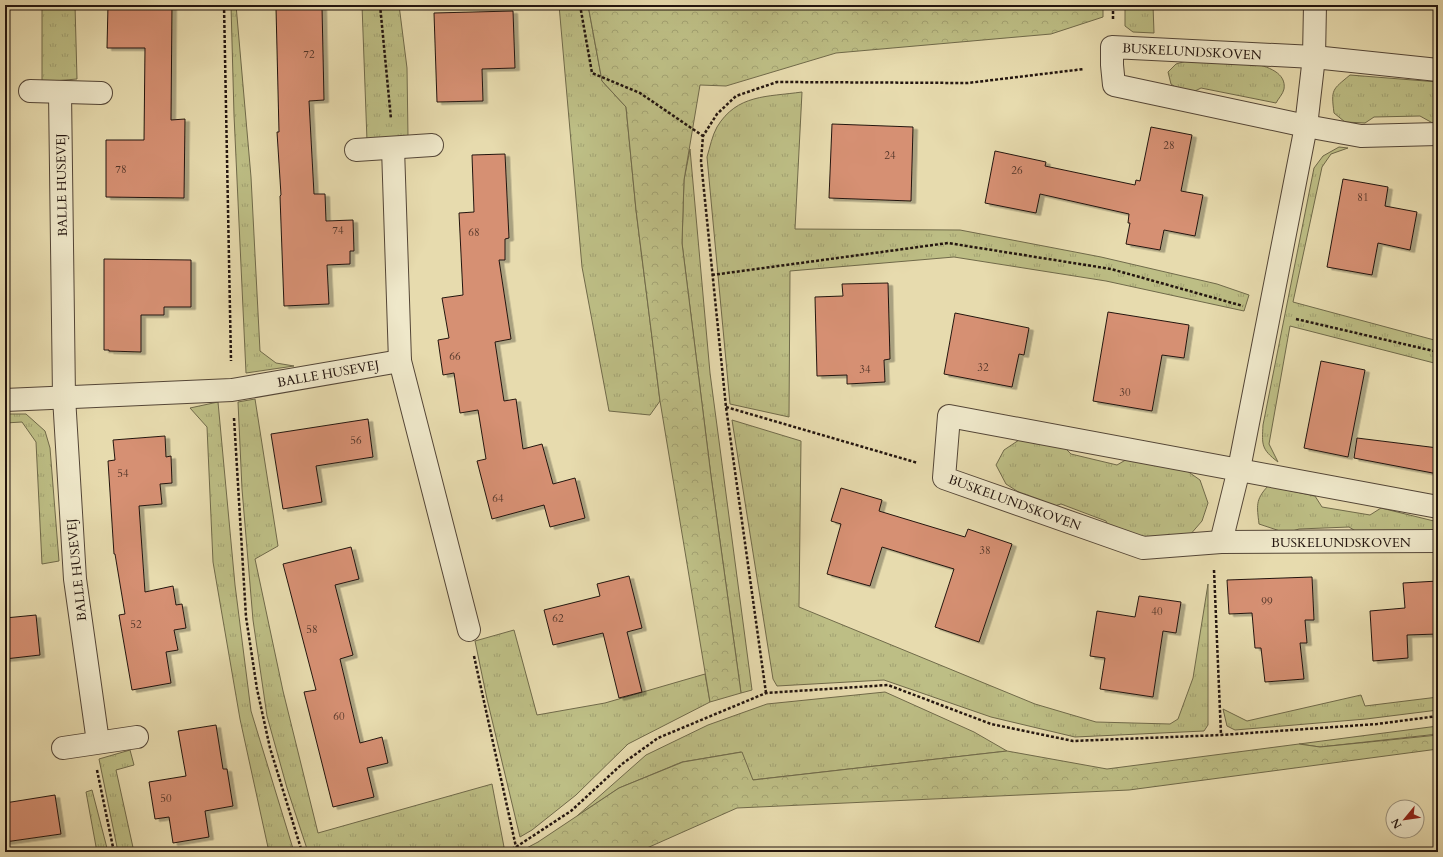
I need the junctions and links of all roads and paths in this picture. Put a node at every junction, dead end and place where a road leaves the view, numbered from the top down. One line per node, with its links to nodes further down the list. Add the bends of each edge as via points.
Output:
1 (224, 5): 21 (path)
2 (380, 5): 15 (path)
3 (580, 5): 13 (path, via 592,73 640,93)
4 (1315, 5): 5 (street)
5 (1314, 57): 6 (street, BUSKELUNDSKOVEN, via 1112,47); 7 (street, BUSKELUNDSKOVEN); 11 (street)
6 (1112, 65): 11 (street, BUSKELUNDSKOVEN, via 1114,85); 13 (path, via 968,83 777,82 736,96 717,114)
7 (1438, 70)
8 (30, 91): 9 (street)
9 (60, 92): 10 (street); 22 (street, BALLE HUSEVEJ)
10 (101, 93)
11 (1306, 126): 12 (street, BUSKELUNDSKOVEN, via 1361,136); 18 (street)
12 (1438, 134)
13 (703, 136): 17 (path, via 701,161)
14 (432, 145): 15 (street)
15 (393, 148): 16 (street); 20 (street)
16 (356, 150)
17 (712, 275): 18 (path, via 948,243 1110,269); 24 (path)
18 (1270, 313): 19 (path); 25 (street)
19 (1438, 352)
20 (400, 361): 21 (street, BALLE HUSEVEJ); 30 (street)
21 (232, 390): 22 (street, BALLE HUSEVEJ); 39 (path, via 246,617 270,748)
22 (64, 397): 23 (street, BALLE HUSEVEJ); 35 (street, BALLE HUSEVEJ, via 75,579)
23 (5, 400)
24 (726, 407): 26 (path, via 918,463); 31 (path)
25 (1239, 469): 26 (street, BUSKELUNDSKOVEN, via 950,416); 27 (street, BUSKELUNDSKOVEN); 29 (street)
26 (944, 478): 29 (street, BUSKELUNDSKOVEN, via 1143,548)
27 (1438, 507)
28 (1438, 541): 29 (street, BUSKELUNDSKOVEN)
29 (1221, 542): 33 (path, via 1214,564)
30 (469, 630): 37 (path)
31 (766, 693): 33 (path, via 888,685 991,724 1073,741); 37 (path, via 658,738 622,764 571,811)
32 (1438, 716): 33 (path, via 1377,724)
33 (1221, 735)
34 (137, 736): 35 (street)
35 (98, 742): 36 (street); 38 (path, via 94,759)
36 (63, 748)
37 (516, 847): 40 (path)
38 (114, 852)
39 (302, 852)
40 (502, 852)

